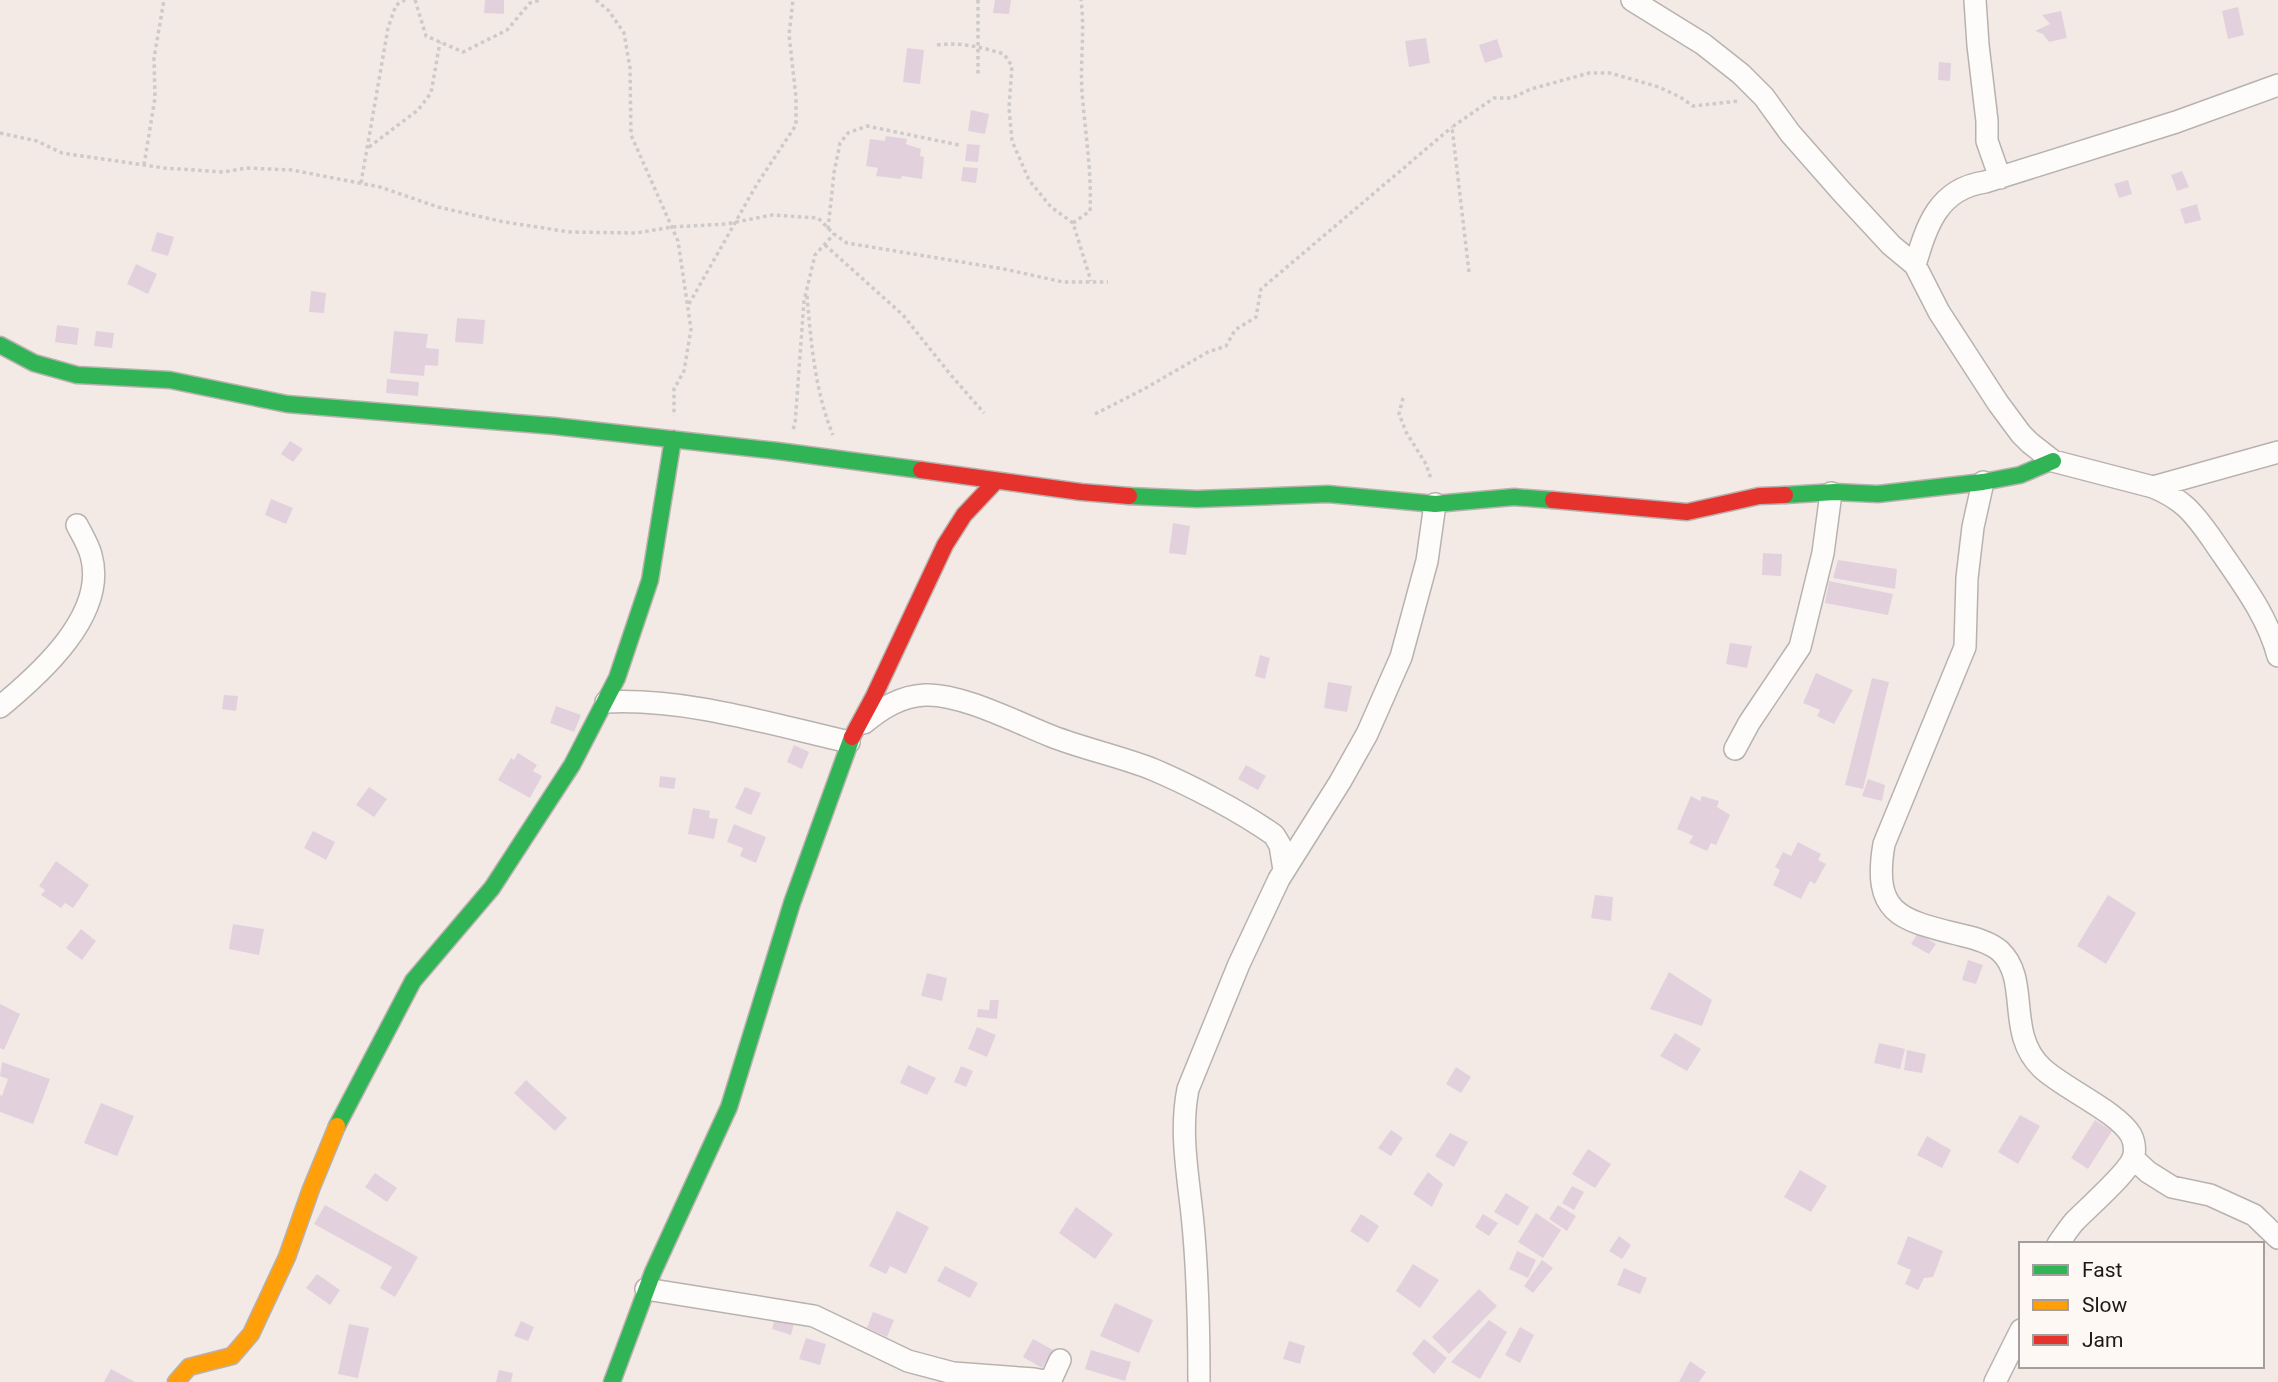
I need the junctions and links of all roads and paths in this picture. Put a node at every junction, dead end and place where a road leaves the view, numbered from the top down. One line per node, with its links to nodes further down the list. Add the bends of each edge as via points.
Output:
1 (164, 0): 21 (path)
2 (405, 0): 20 (path, via 396,5 387,28)
3 (415, 0): 11 (path, via 426,36)
4 (540, 0): 11 (path, via 530,3 507,30 463,52)
5 (596, 0): 26 (path, via 610,11 624,33 631,135)
6 (793, 0): 24 (path, via 789,35 796,125)
7 (978, 0): 13 (path)
8 (1081, 0): 25 (path, via 1082,89 1091,188 1090,211)
9 (1632, 0): 16 (street, via 1724,59)
10 (1975, 0): 22 (street, via 1987,141)
11 (440, 42): 20 (path, via 431,93 418,110)
12 (937, 45): 13 (path)
13 (978, 47): 14 (path); 25 (path, via 1004,54 1012,66 1012,141 1029,180)
14 (978, 74)
15 (2278, 85): 22 (street)
16 (1762, 95): 17 (path, via 1693,106 1659,87 1610,73 1589,73 1512,98 1494,98); 30 (street, via 1841,191)
17 (1452, 127): 31 (path); 39 (path, via 1261,289 1256,317 1235,330 1226,346)
18 (0, 133): 21 (path, via 37,141 62,153)
19 (959, 145): 27 (path, via 867,126 848,133 840,143)
20 (368, 148): 23 (path)
21 (144, 165): 23 (path, via 224,172 246,167 292,170)
22 (2000, 178): 30 (street, via 1966,185 1936,211)
23 (360, 183): 26 (path, via 505,222 570,232 636,233)
24 (736, 222): 26 (path); 27 (path, via 772,215 818,218); 35 (path)
25 (1073, 223): 32 (path)
26 (672, 227): 35 (path)
27 (828, 229): 28 (path)
28 (834, 234): 29 (path); 32 (path, via 847,243 1063,282)
29 (825, 244): 34 (path, via 815,256); 38 (path, via 903,315)
30 (1915, 265): 40 (street, via 1934,304)
31 (1469, 272)
32 (1091, 282): 33 (path)
33 (1108, 282)
34 (807, 291): 42 (path, via 795,425); 44 (path, via 811,347 827,420)
35 (688, 306): 41 (path, via 691,329 684,371 674,389)
36 (0, 345): 41 (street, via 34,363 77,375 170,380 310,407)
37 (1402, 398): 51 (path, via 1399,414 1436,487)
38 (984, 414)
39 (1095, 414)
40 (2021, 434): 45 (street); 46 (street, via 2033,453 2033,462)
41 (673, 439): 42 (street); 54 (street, via 650,580)
42 (778, 451): 44 (street)
43 (2278, 452): 49 (street)
44 (843, 460): 47 (street)
45 (2053, 461): 46 (street); 49 (street)
46 (2020, 475): 48 (street)
47 (996, 481): 51 (street, via 1141,497 1328,494); 56 (street, via 964,515 945,545)
48 (1983, 482): 50 (street, via 1878,494); 59 (street, via 1967,578 1965,646 1884,844 1881,888 1892,909 1907,920 2001,951 2014,975 2028,1053 2131,1134)
49 (2153, 487): 53 (street, via 2168,493 2199,521 2259,610)
50 (1831, 493): 51 (street, via 1759,496 1687,512 1514,497); 57 (street, via 1823,554 1800,647)
51 (1435, 504): 58 (street, via 1427,561 1401,657 1367,734)
52 (76, 525): 55 (street, via 92,556 92,592 87,606 57,653)
53 (2278, 656)
54 (606, 702): 56 (street, via 638,701); 65 (street, via 572,765 505,869 413,981 345,1109 287,1257 251,1334 232,1356 189,1367)
55 (0, 707)
56 (853, 735): 58 (street, via 905,698 928,694 969,703 1152,769 1217,802 1274,835); 62 (street, via 792,903 732,1098)
57 (1735, 749)
58 (1284, 870): 68 (street, via 1239,964 1185,1104)
59 (2133, 1158): 60 (street, via 2172,1187 2210,1195 2254,1215); 61 (street)
60 (2278, 1238)
61 (2059, 1242)
62 (646, 1289): 66 (street); 67 (street, via 814,1316 908,1362 953,1373)
63 (2019, 1334): 69 (street)
64 (1060, 1360): 67 (street)
65 (176, 1382)
66 (612, 1382)
67 (1050, 1382)
68 (1199, 1382)
69 (1995, 1382)

